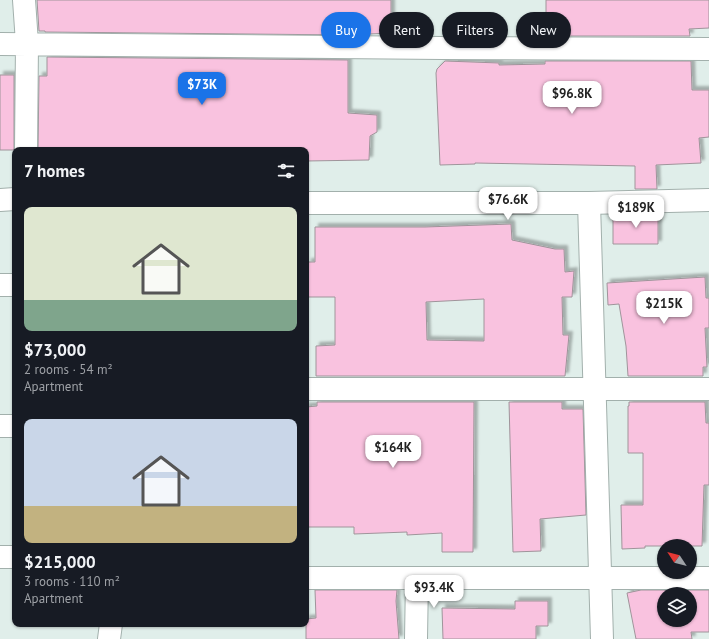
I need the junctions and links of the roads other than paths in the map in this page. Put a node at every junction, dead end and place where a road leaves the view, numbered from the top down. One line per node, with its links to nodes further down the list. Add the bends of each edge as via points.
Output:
1 (24, 0): 2 (street)
2 (27, 43): 3 (street); 4 (street); 5 (street)
3 (0, 44)
4 (709, 49)
5 (26, 147)
6 (12, 199): 7 (street)
7 (0, 200)
8 (709, 200): 9 (street)
9 (589, 203): 10 (street); 14 (street)
10 (309, 204)
11 (0, 285): 12 (street)
12 (12, 285)
13 (309, 389): 14 (street)
14 (595, 389): 15 (street); 22 (street)
15 (709, 389)
16 (0, 426): 17 (street)
17 (12, 426)
18 (0, 557): 19 (street)
19 (12, 557)
20 (309, 578): 21 (street)
21 (417, 578): 22 (street); 26 (street)
22 (600, 578): 23 (street); 27 (street)
23 (709, 578)
24 (111, 627): 25 (street)
25 (109, 639)
26 (416, 639)
27 (602, 639)

